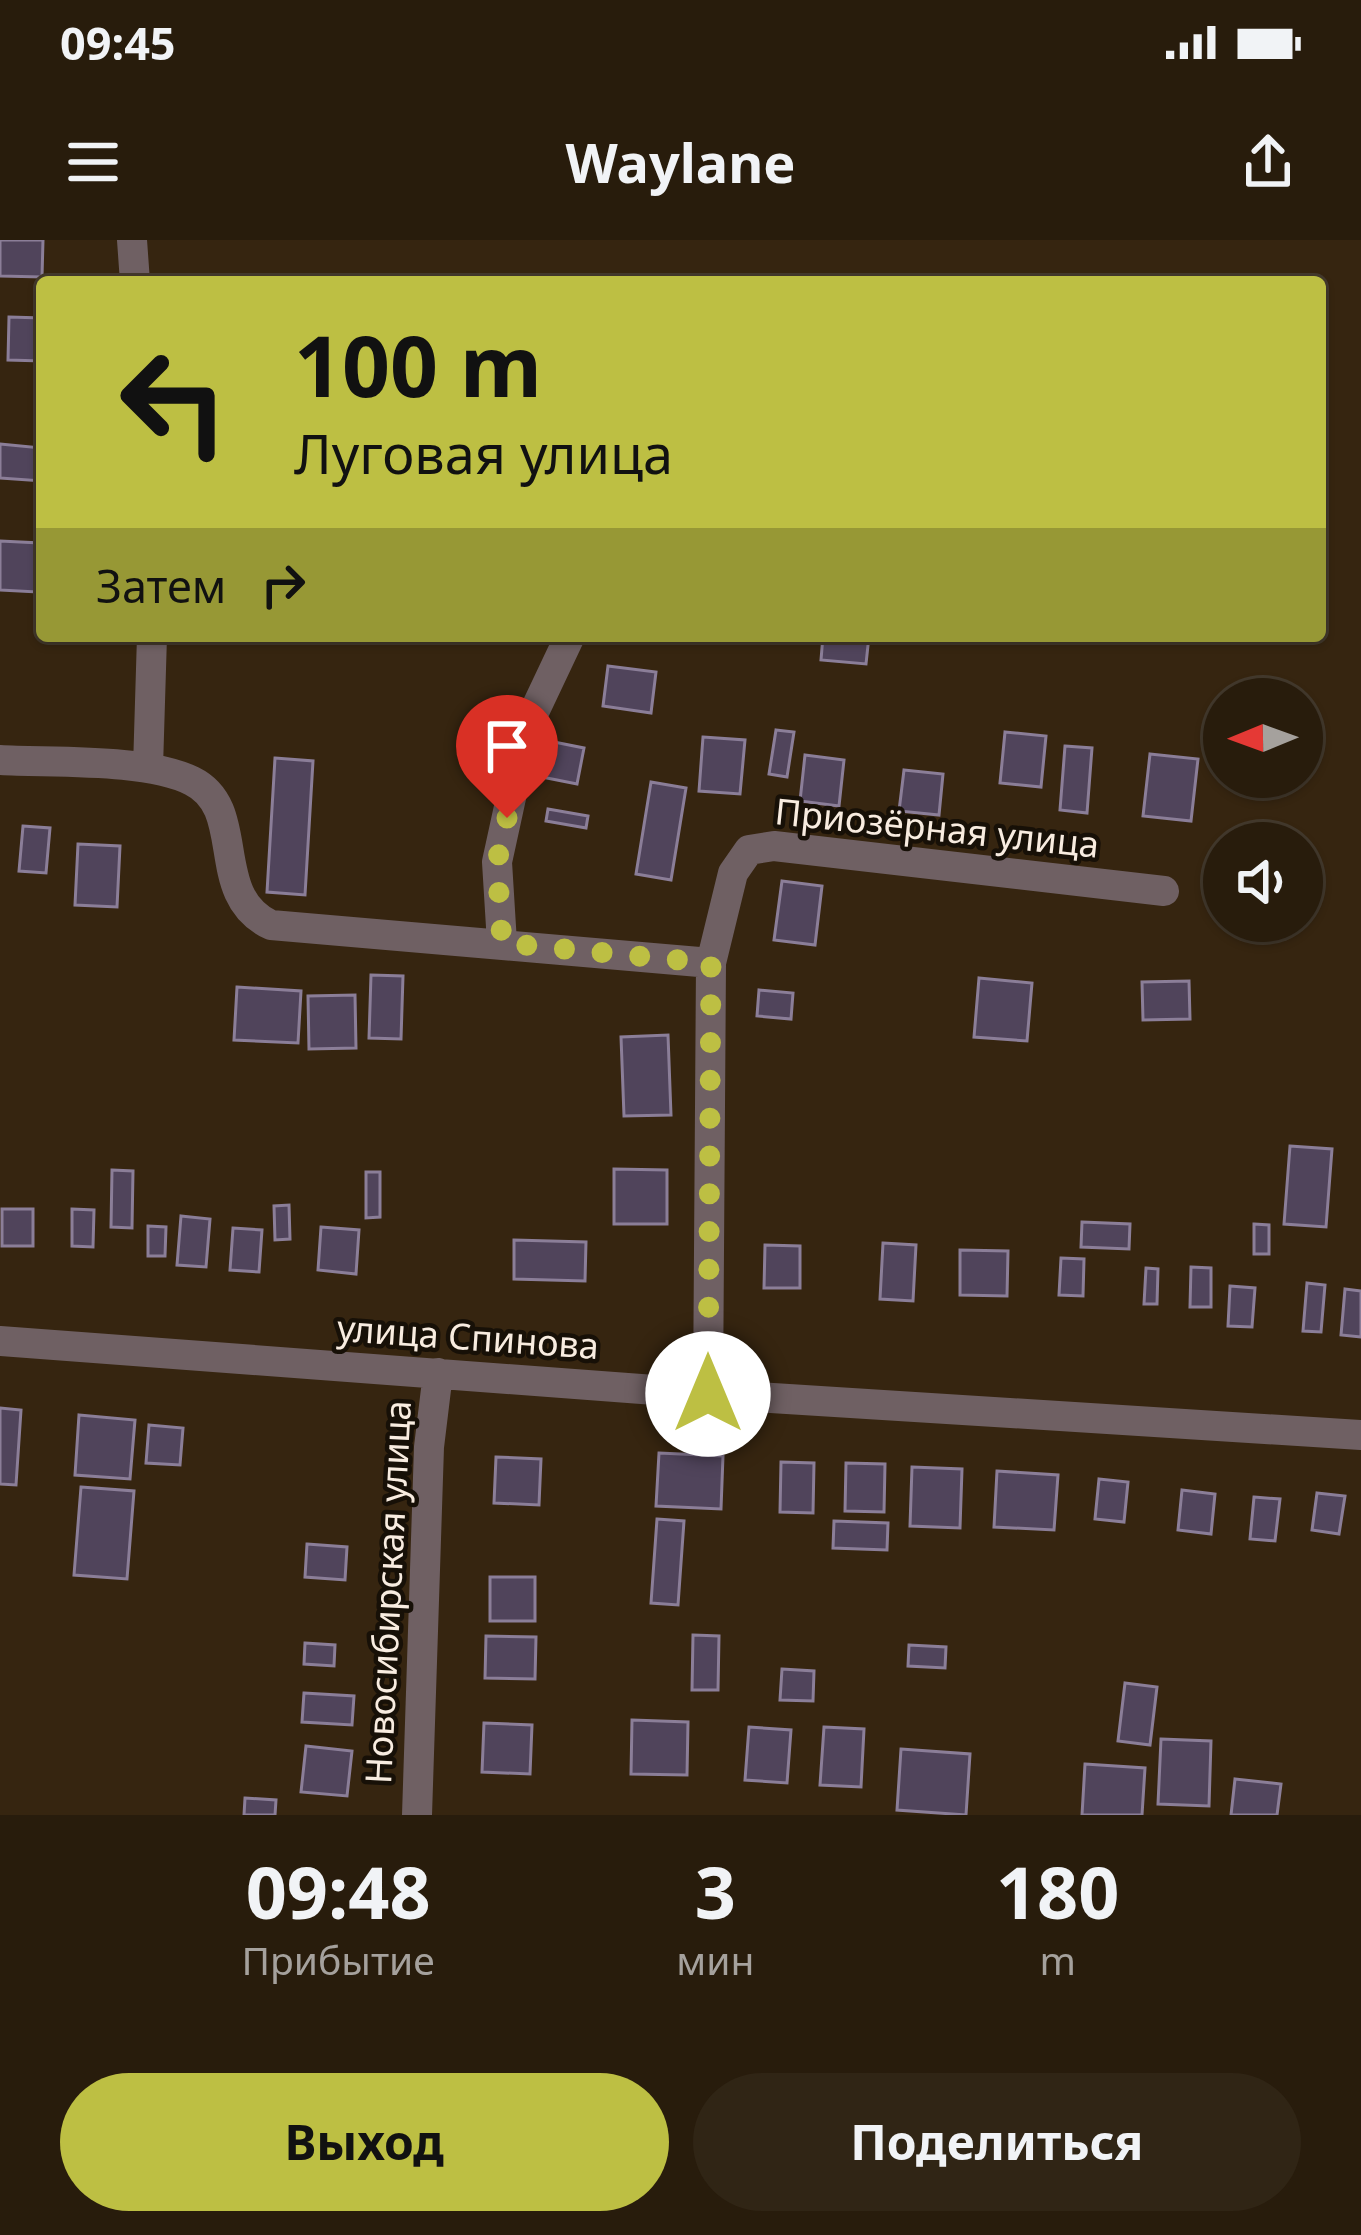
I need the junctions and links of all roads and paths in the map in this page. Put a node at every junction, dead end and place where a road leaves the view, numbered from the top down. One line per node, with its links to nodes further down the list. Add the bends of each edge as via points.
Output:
1 (132, 240): 2 (street)
2 (135, 276)
3 (152, 642): 6 (street)
4 (567, 642): 8 (street, via 526,729 497,862)
5 (0, 760): 6 (street)
6 (148, 768): 8 (street, via 210,793 250,915 272,925)
7 (1164, 890): 9 (street, Приозёрная улица, via 774,846 749,850 733,873)
8 (502, 943): 9 (street)
9 (711, 963): 12 (street, Приозёрная улица)
10 (0, 1341): 11 (street, улица Спинова)
11 (439, 1373): 12 (street, улица Спинова); 14 (street, Новосибирская улица, via 429,1448)
12 (708, 1394): 13 (street, улица Спинова)
13 (1361, 1435)
14 (417, 1815)

